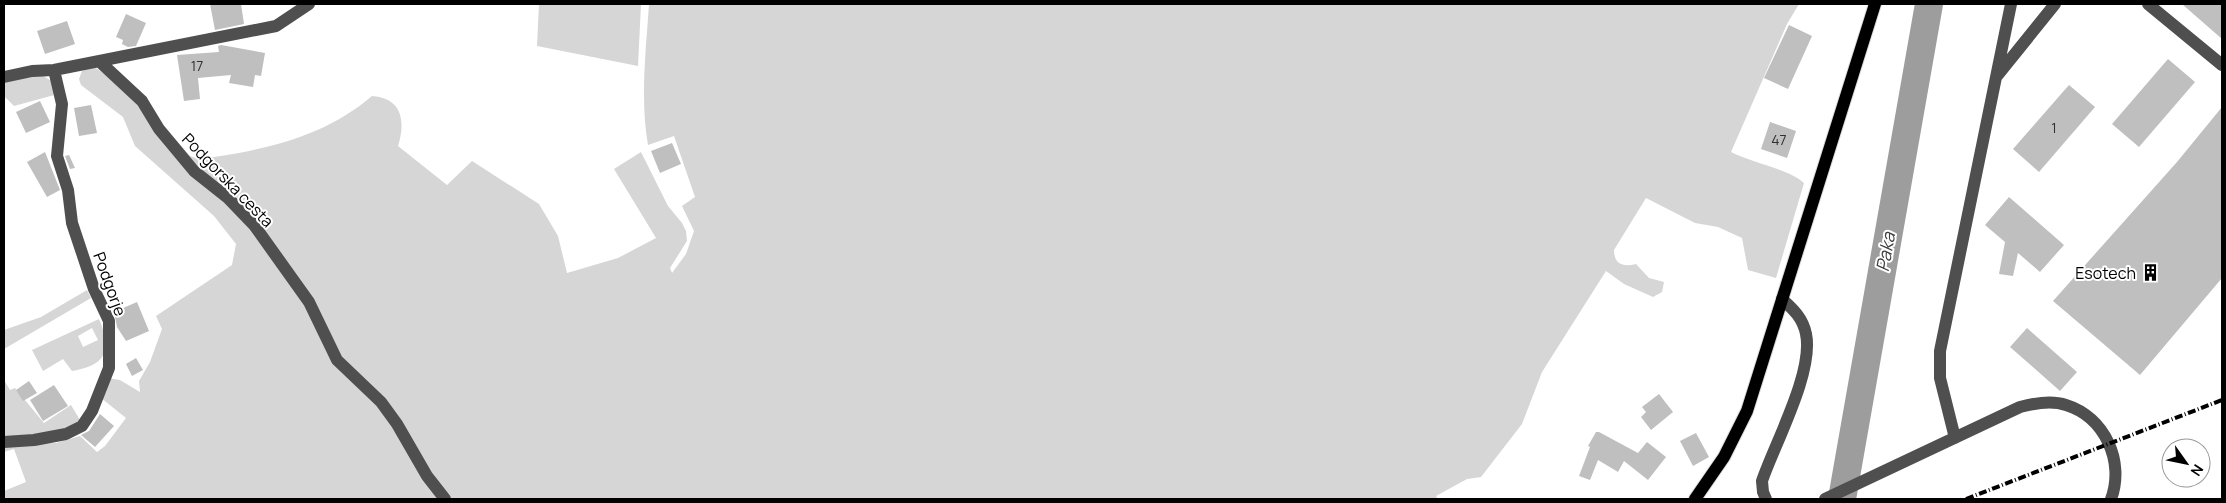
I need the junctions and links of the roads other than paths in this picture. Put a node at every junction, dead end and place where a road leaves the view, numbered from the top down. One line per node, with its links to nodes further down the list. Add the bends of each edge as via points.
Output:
1 (309, 4): 6 (street, via 276,26)
2 (1876, 4): 11 (main road)
3 (2011, 4): 10 (street)
4 (2055, 4): 10 (street)
5 (2148, 4): 7 (street)
6 (99, 61): 8 (street); 14 (street, Podgorska cesta, via 142,101 159,129 194,171 254,224 309,302 337,360 381,402)
7 (2222, 65)
8 (54, 70): 9 (street); 13 (street, Podgorje, via 62,104 57,156 68,190 72,223 94,289 109,321 109,368 92,411 82,426 66,434)
9 (4, 77)
10 (1995, 78): 12 (street, via 1940,351 1940,378)
11 (1782, 299): 15 (main road, via 1747,411 1724,456); 16 (street, via 1798,314 1806,334 1807,356 1798,389 1762,481)
12 (1955, 438): 17 (street); 18 (street, via 2020,406 2042,402 2066,405 2090,418 2112,449 2116,476)
13 (4, 442)
14 (445, 499)
15 (1695, 499)
16 (1766, 499)
17 (1825, 499)
18 (2111, 499)

